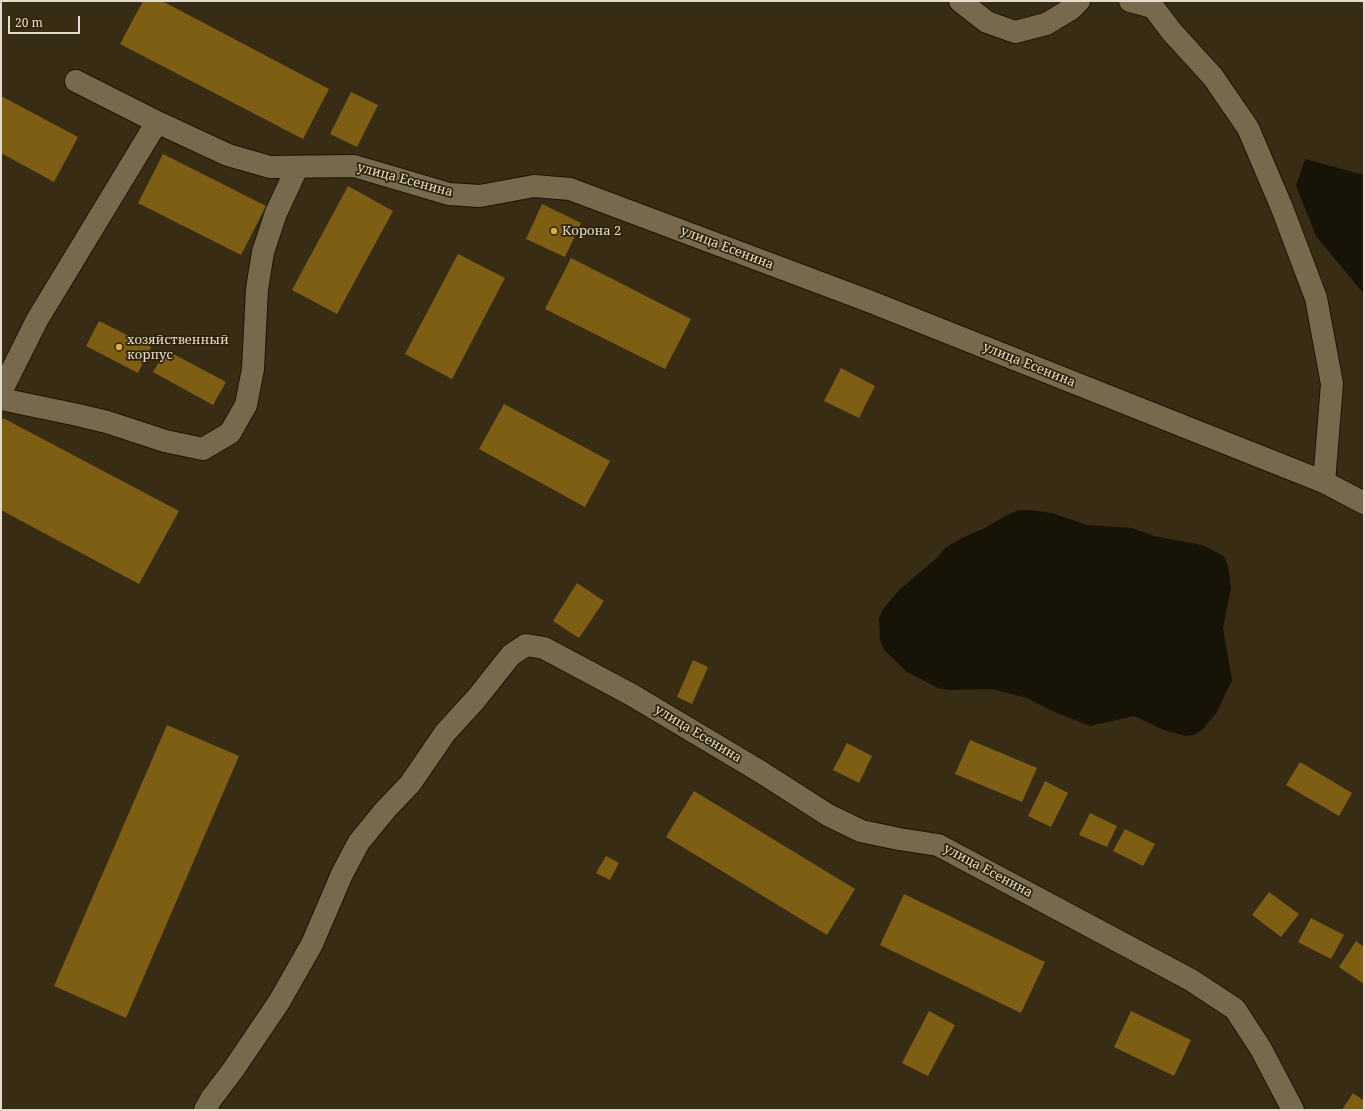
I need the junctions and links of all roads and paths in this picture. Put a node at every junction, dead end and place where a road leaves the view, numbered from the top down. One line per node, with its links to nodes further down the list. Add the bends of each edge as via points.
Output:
1 (960, 1): 2 (street, via 986,22 1015,32 1046,24)
2 (1079, 1)
3 (1130, 1): 4 (street)
4 (1152, 4): 10 (street, via 1172,32 1213,77 1248,128 1316,298 1332,384)
5 (76, 81): 6 (street, улица Есенина)
6 (157, 122): 7 (street, улица Есенина, via 228,155 270,168); 8 (street, via 38,320)
7 (297, 168): 9 (street, via 276,213 263,252 253,369 246,405 230,433 203,449 165,441 107,422); 10 (street, улица Есенина, via 354,166 449,194 472,196 534,186 570,189 866,300)
8 (1, 392)
9 (1, 399)
10 (1324, 482): 11 (street, улица Есенина)
11 (1364, 503)
12 (205, 1110): 13 (street, улица Есенина, via 282,995 312,944 342,874 359,842 410,784 445,733 511,655 526,645 544,648 632,695 828,815 862,831 938,845 1191,980 1235,1009 1261,1049)
13 (1292, 1110)

